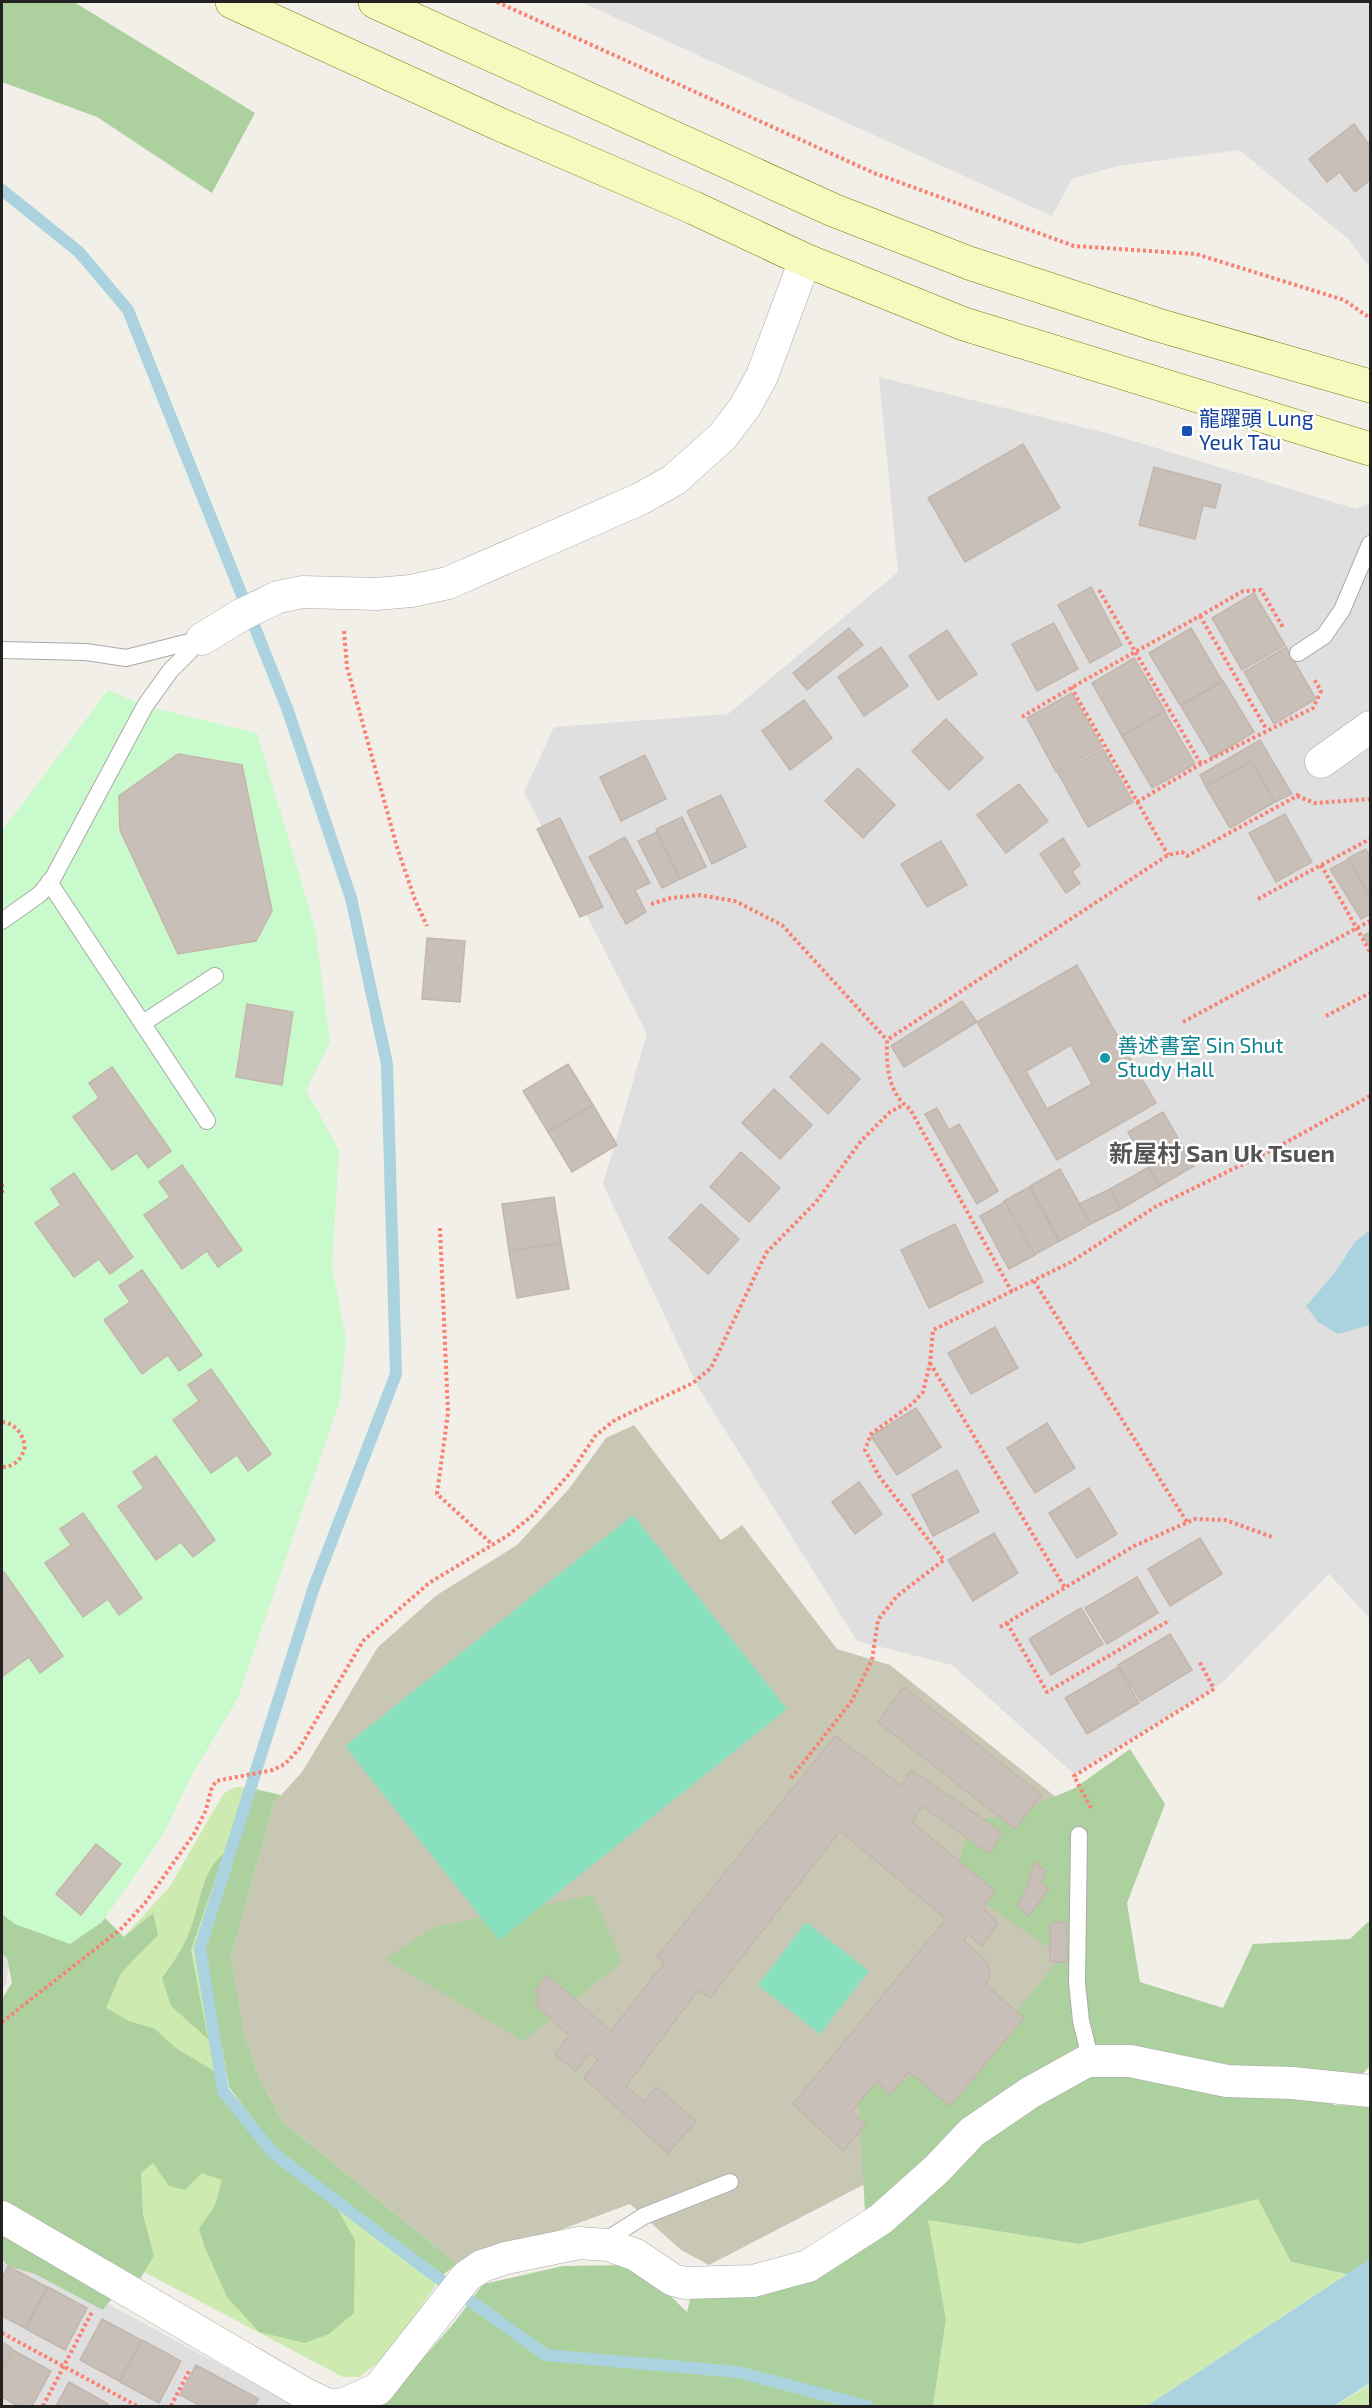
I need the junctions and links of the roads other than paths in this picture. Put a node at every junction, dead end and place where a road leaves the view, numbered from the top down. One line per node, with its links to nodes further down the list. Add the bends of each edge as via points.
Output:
1 (232, 2): 3 (main road)
2 (375, 2): 4 (main road, via 833,210 958,259 1158,325)
3 (805, 260): 5 (main road, via 964,324); 7 (street, via 762,376 745,407 722,438 674,480 640,499 447,583 376,594 303,592 278,597)
4 (1371, 386)
5 (1371, 449)
6 (1371, 544): 9 (lane, via 1342,610 1324,636)
7 (202, 639): 8 (lane, via 126,658 86,652); 12 (lane, via 170,671 145,706)
8 (2, 650)
9 (1298, 653)
10 (1371, 727): 11 (street)
11 (1321, 762)
12 (49, 882): 13 (lane); 15 (lane)
13 (2, 921)
14 (215, 976): 15 (lane)
15 (143, 1023): 16 (lane)
16 (207, 1121)
17 (1079, 1835): 18 (lane, via 1077,1983)
18 (1091, 2061): 19 (street, via 1130,2061 1227,2081); 22 (street, via 1031,2092 972,2132 881,2219 808,2266 753,2281 685,2283 673,2280 636,2255)
19 (1371, 2091)
20 (730, 2182): 22 (lane, via 644,2216)
21 (2, 2217): 23 (street, via 304,2394 328,2404)
22 (600, 2244): 23 (street, via 579,2243 482,2266 466,2277 378,2388)
23 (343, 2405)

